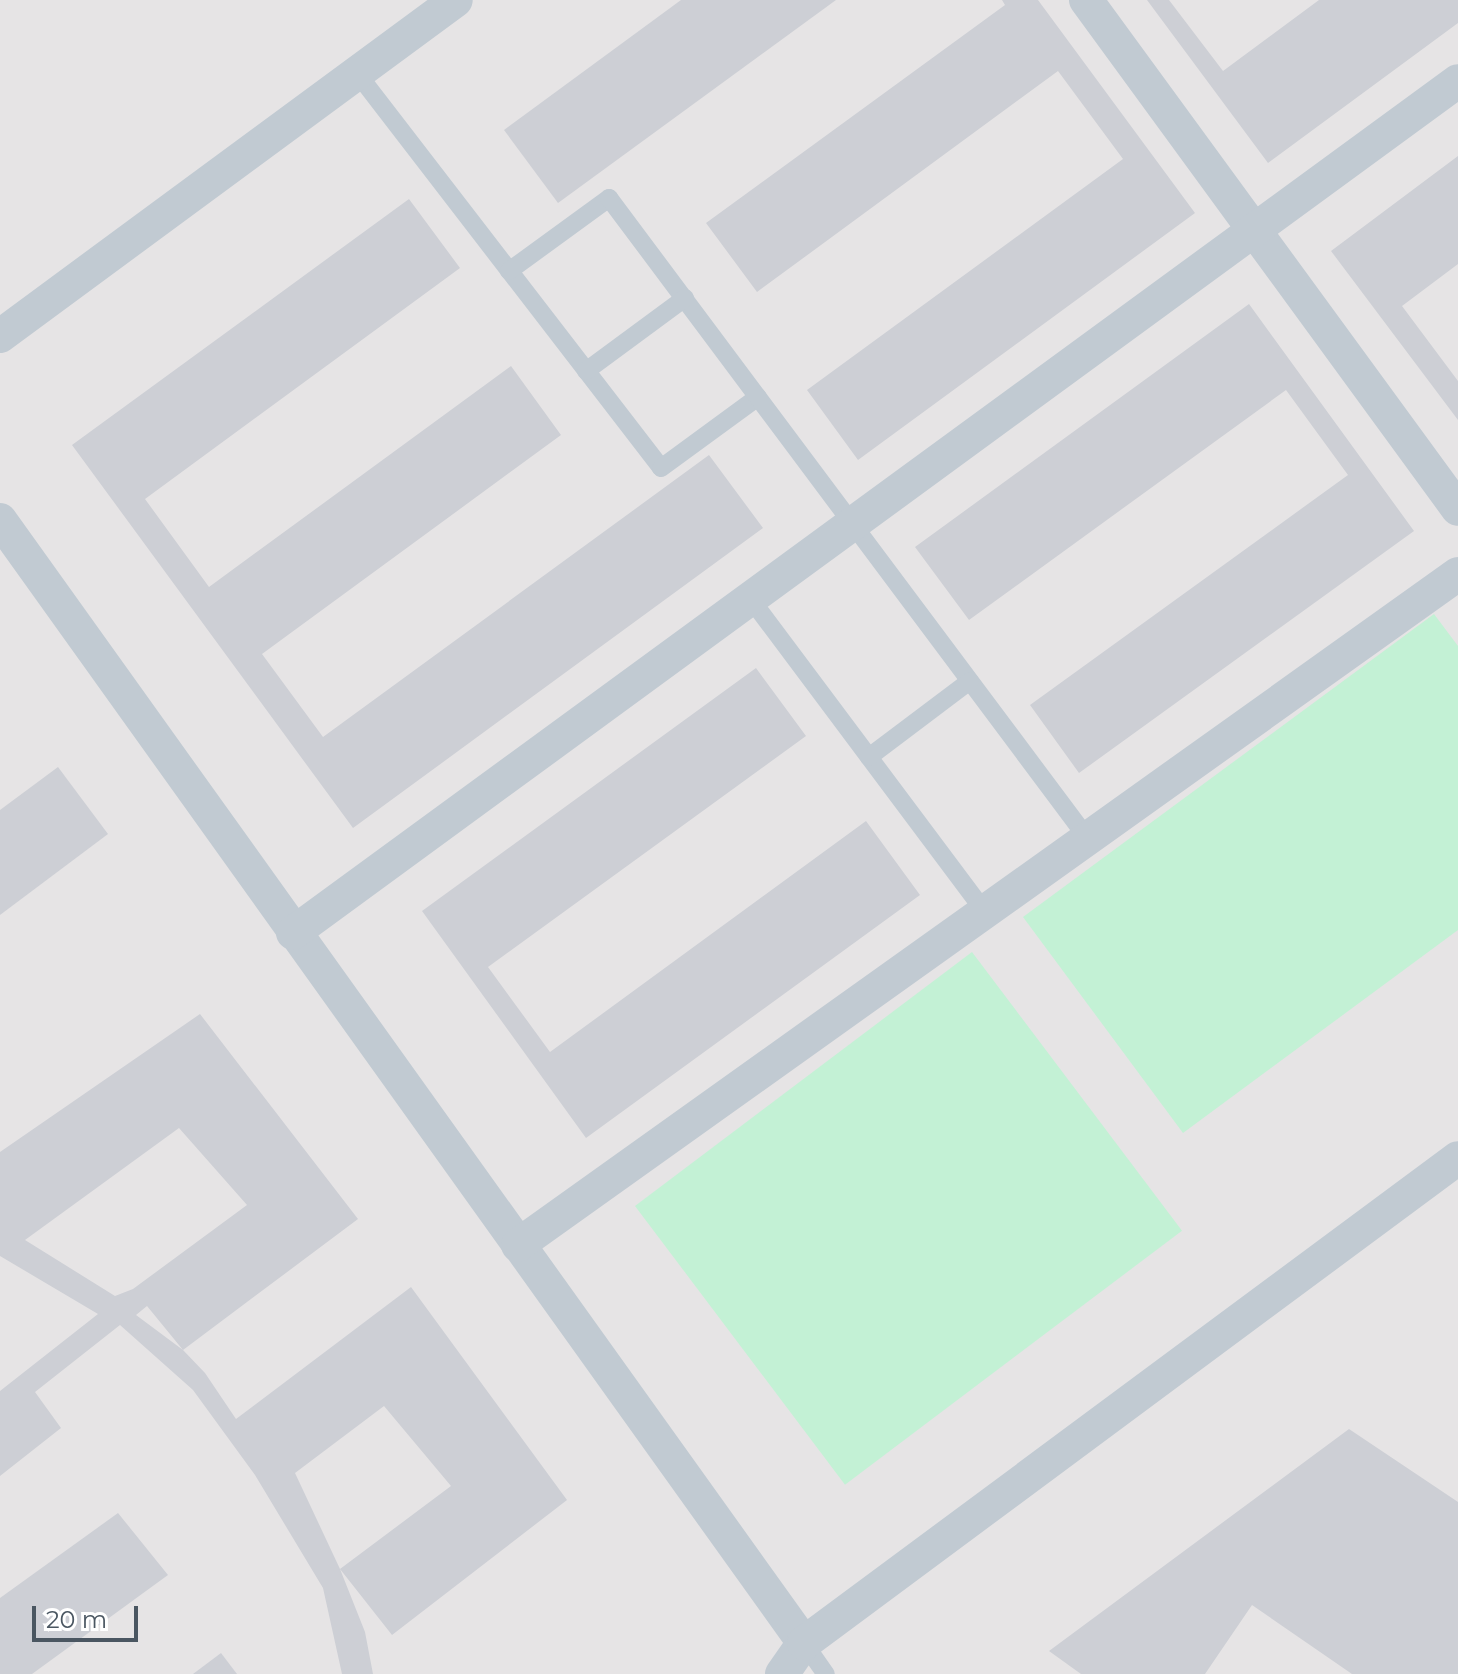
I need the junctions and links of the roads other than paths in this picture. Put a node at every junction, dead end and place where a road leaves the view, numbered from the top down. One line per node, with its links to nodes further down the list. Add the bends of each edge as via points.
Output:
1 (456, 0): 3 (street)
2 (1086, 0): 5 (street)
3 (357, 73): 6 (lane); 8 (street)
4 (1458, 81): 5 (street)
5 (1254, 230): 11 (street); 13 (street)
6 (509, 271): 7 (lane, via 609,198); 9 (lane)
7 (685, 298): 9 (lane); 10 (lane)
8 (0, 336)
9 (586, 371): 10 (lane, via 661,468)
10 (758, 397): 13 (lane)
11 (1458, 509)
12 (0, 520): 20 (street)
13 (853, 524): 15 (street); 16 (lane)
14 (1458, 574): 18 (street)
15 (750, 598): 17 (lane); 20 (street)
16 (970, 681): 17 (lane); 18 (lane)
17 (869, 757): 19 (lane)
18 (1088, 839): 19 (street)
19 (985, 912): 22 (street)
20 (293, 933): 22 (street)
21 (1458, 1158): 23 (street)
22 (518, 1245): 23 (street)
23 (804, 1643): 24 (street); 25 (lane)
24 (782, 1674)
25 (826, 1674)

